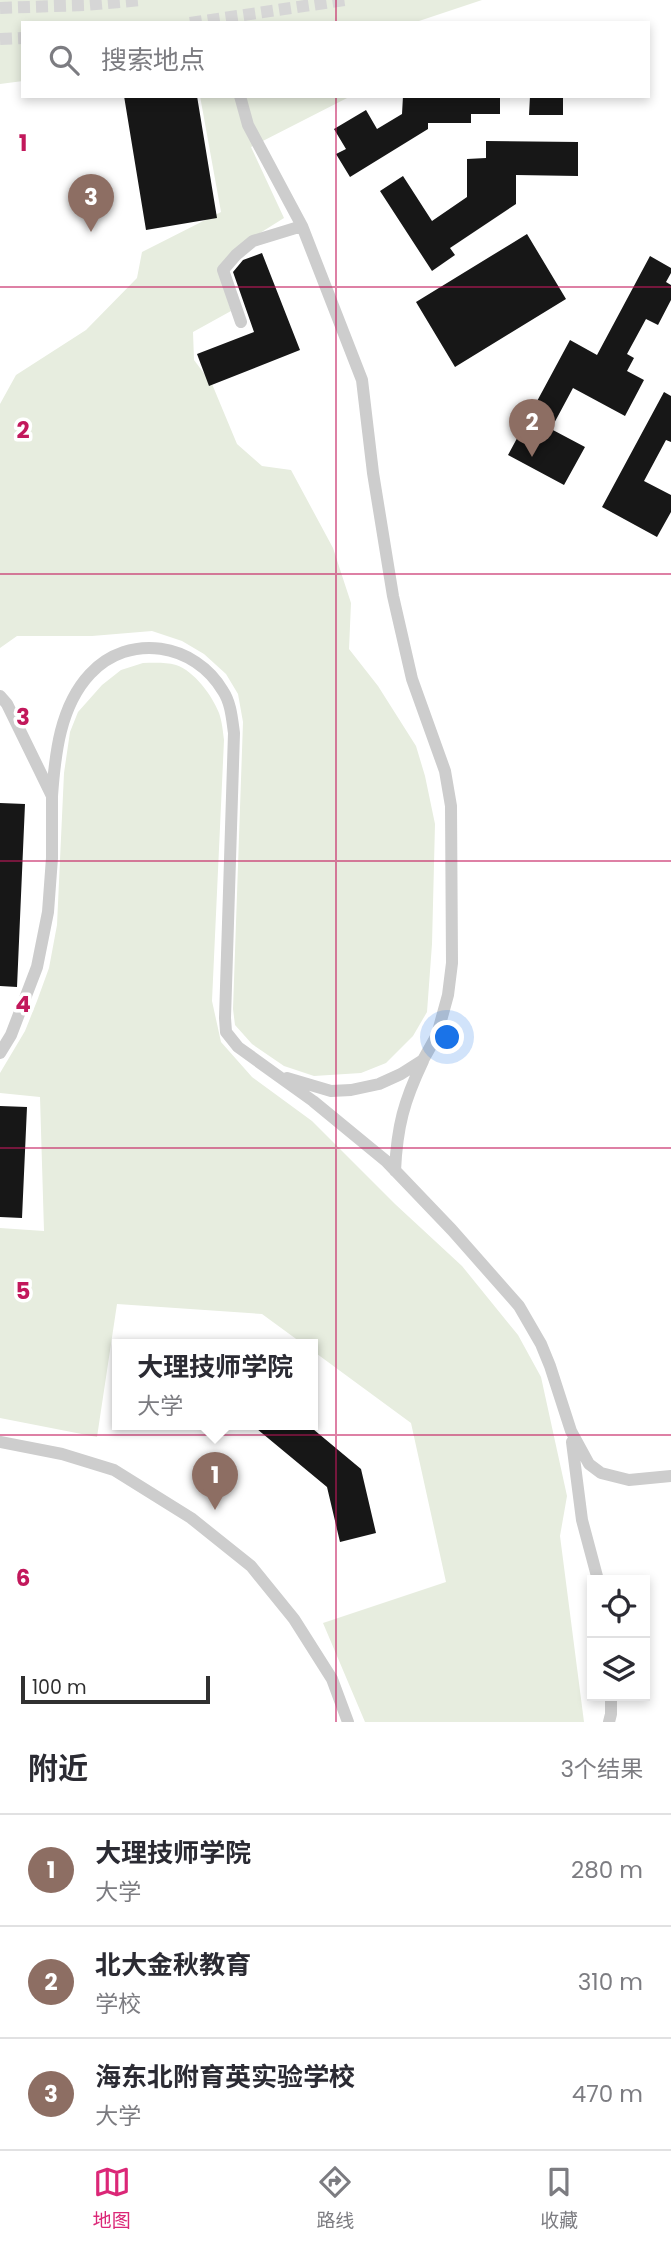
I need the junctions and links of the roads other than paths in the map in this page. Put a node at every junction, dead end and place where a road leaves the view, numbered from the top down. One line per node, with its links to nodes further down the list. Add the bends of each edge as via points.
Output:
1 (241, 98): 2 (street, via 248,125)
2 (302, 226): 3 (street, via 253,241 223,270); 7 (street, via 362,380 393,596 412,680 445,771 451,806 448,995 437,1035)
3 (241, 322)
4 (0, 696): 5 (street)
5 (52, 796): 6 (street, via 48,912 37,967); 8 (street, via 55,754 65,718 90,673 132,648 167,649 192,659 215,678 225,693 234,733 226,1032 238,1047)
6 (0, 1054)
7 (423, 1060): 8 (street, via 379,1084 351,1090 331,1091); 9 (street, via 402,1110)
8 (275, 1074): 9 (street)
9 (395, 1171): 10 (street, via 519,1306 541,1344)
10 (571, 1431): 12 (street, via 589,1464 600,1473 629,1480); 13 (street, via 582,1520)
11 (0, 1442): 15 (street, via 114,1470 191,1518 251,1566 294,1619 332,1679)
12 (671, 1476)
13 (597, 1575)
14 (611, 1701): 16 (street)
15 (348, 1722)
16 (609, 1722)

